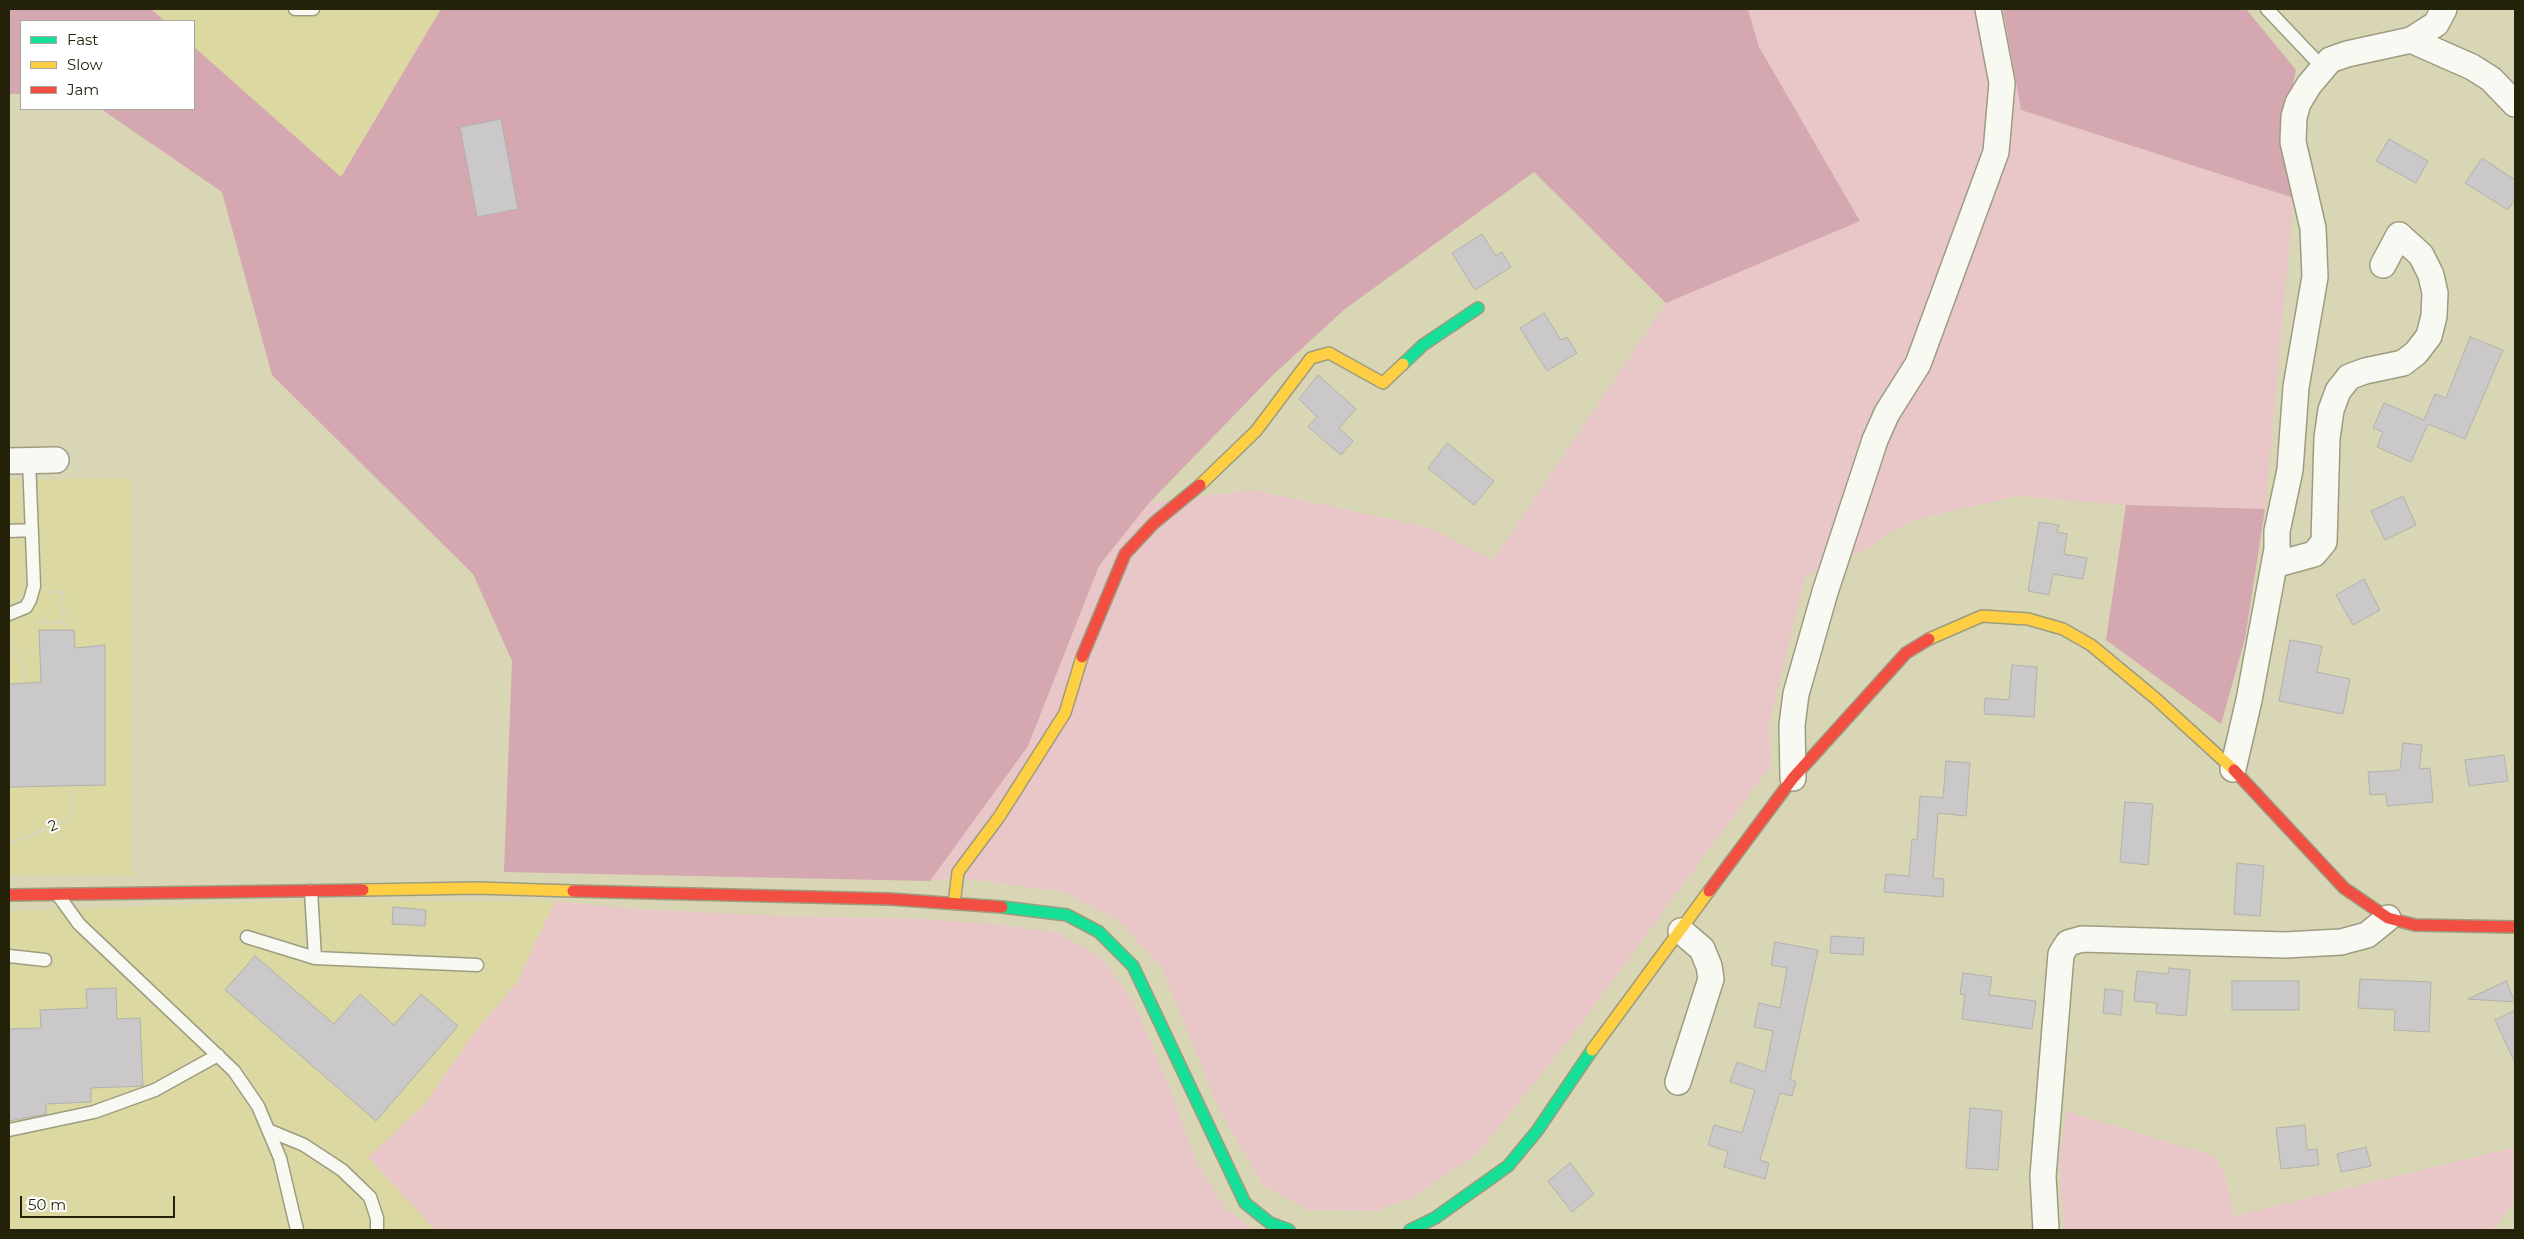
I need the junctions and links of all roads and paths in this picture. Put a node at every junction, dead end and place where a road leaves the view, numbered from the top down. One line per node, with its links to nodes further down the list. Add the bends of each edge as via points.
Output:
1 (295, 9): 2 (lane)
2 (312, 9)
3 (1988, 9): 22 (street, via 2002,83 1996,152 1918,364 1887,413 1875,440 1825,592 1796,694 1792,726)
4 (2267, 9): 7 (lane)
5 (2444, 9): 6 (street, via 2436,24)
6 (2411, 40): 7 (street, via 2347,54 2330,60); 8 (street, via 2472,67 2491,79)
7 (2323, 68): 15 (street, via 2298,103 2294,117 2293,142 2313,228 2315,277 2296,387 2290,470 2277,531)
8 (2515, 104)
9 (2382, 265): 15 (street, via 2399,235 2421,255 2435,293 2429,336 2403,363 2349,377 2338,391 2327,438 2324,542 2314,554)
10 (1478, 308): 28 (street, via 1423,345 1383,383 1329,353 1311,358 1256,431 1211,475 1154,523 1125,554 1085,648 1065,713 999,817 958,872)
11 (19, 460): 12 (street); 13 (lane)
12 (56, 460)
13 (32, 530): 14 (lane); 16 (lane, via 34,586 26,607)
14 (9, 531)
15 (2274, 565): 21 (street, via 2250,700)
16 (9, 614)
17 (36, 622): 18 (path)
18 (64, 622)
19 (9, 637): 20 (path, via 23,669)
20 (24, 680)
21 (2233, 769): 22 (street, via 2091,645 2063,629 2028,619 1982,616 1936,635 1906,653); 29 (street, via 2344,888)
22 (1793, 778): 31 (street)
23 (70, 788): 24 (path, 2, via 69,819)
24 (9, 844)
25 (311, 890): 26 (street); 28 (street, via 477,888 890,899); 34 (lane)
26 (58, 894): 27 (street); 37 (lane, via 79,924)
27 (9, 895)
28 (954, 904): 43 (street, via 1033,909 1068,916 1099,932 1133,966 1245,1203 1270,1223)
29 (2388, 918): 30 (street, via 2415,925); 45 (street, via 2367,935 2341,942 2285,945 2082,939 2068,944 2061,954 2043,1176)
30 (2515, 926)
31 (1681, 932): 38 (street, via 1702,949 1711,979); 44 (street, via 1572,1078 1537,1131 1508,1166 1435,1218)
32 (247, 937): 34 (lane)
33 (9, 956): 35 (lane)
34 (315, 958): 36 (lane)
35 (45, 960)
36 (476, 965)
37 (218, 1055): 39 (lane, via 155,1090 94,1112); 40 (lane, via 234,1071 258,1106)
38 (1678, 1082)
39 (9, 1130)
40 (268, 1130): 41 (lane, via 280,1158); 42 (lane, via 304,1145 342,1170 370,1197)
41 (297, 1230)
42 (377, 1230)
43 (1289, 1230)
44 (1410, 1230)
45 (2046, 1230)

